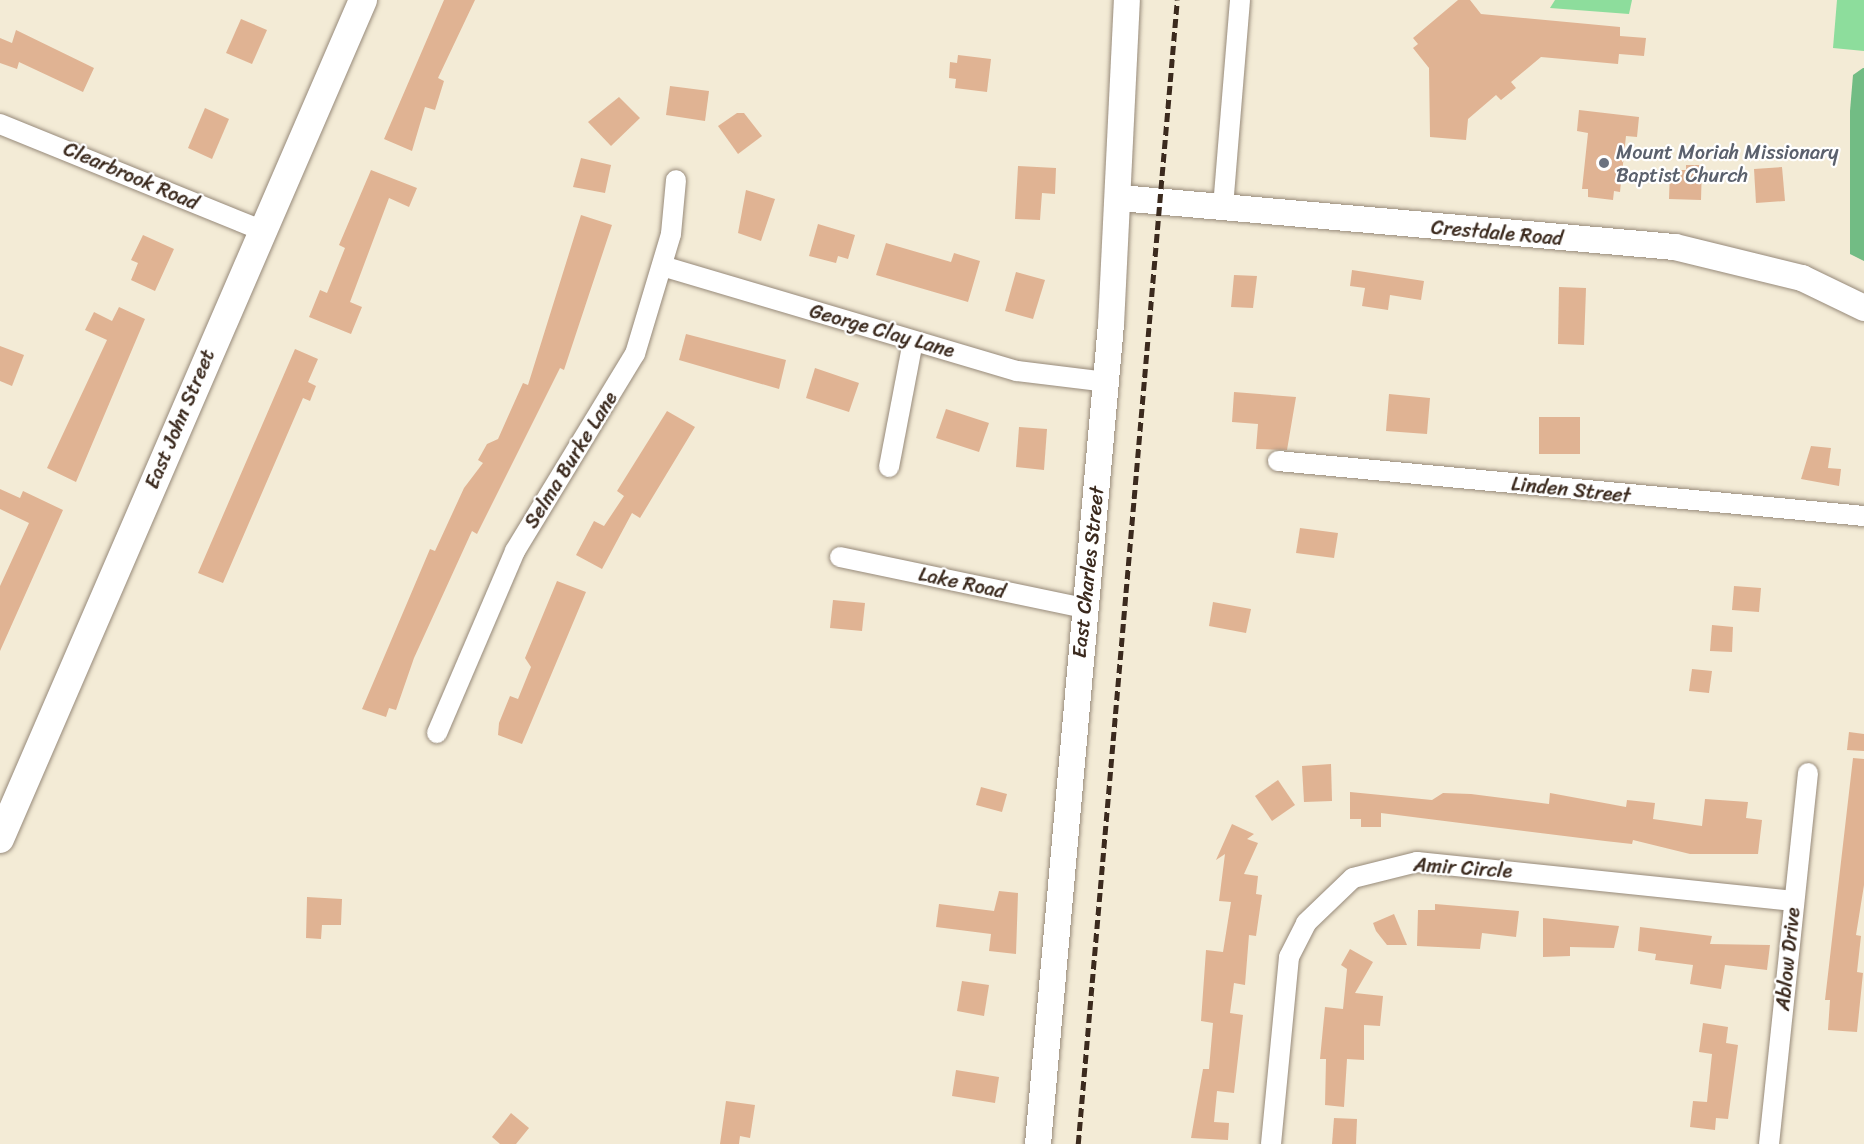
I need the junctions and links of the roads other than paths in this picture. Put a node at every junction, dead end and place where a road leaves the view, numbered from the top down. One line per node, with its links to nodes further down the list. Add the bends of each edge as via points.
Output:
1 (363, 0): 8 (main road, East John Street)
2 (1127, 0): 6 (street, East Charles Street)
3 (1239, 0): 7 (street)
4 (0, 124): 8 (street, Clearbrook Road)
5 (676, 180): 9 (street, Selma Burke Lane)
6 (1120, 198): 7 (street, Crestdale Road); 12 (street, East Charles Street)
7 (1223, 207): 10 (street, Crestdale Road, via 1675,247 1802,278)
8 (261, 230): 20 (main road, East John Street)
9 (662, 266): 11 (street, George Clay Lane); 18 (street, Selma Burke Lane, via 635,354 494,590)
10 (1864, 308)
11 (913, 341): 12 (street, George Clay Lane, via 1017,371); 14 (street)
12 (1106, 382): 17 (street, East Charles Street)
13 (1278, 461): 15 (street, Linden Street)
14 (889, 467)
15 (1864, 516)
16 (840, 557): 17 (street, Lake Road)
17 (1084, 608): 22 (street, East Charles Street)
18 (437, 733)
19 (1808, 773): 21 (street, Ablow Drive)
20 (0, 839)
21 (1794, 901): 23 (street, Amir Circle, via 1417,862 1353,878 1306,923 1289,957); 24 (street, Ablow Drive)
22 (1038, 1144)
23 (1271, 1144)
24 (1769, 1144)

